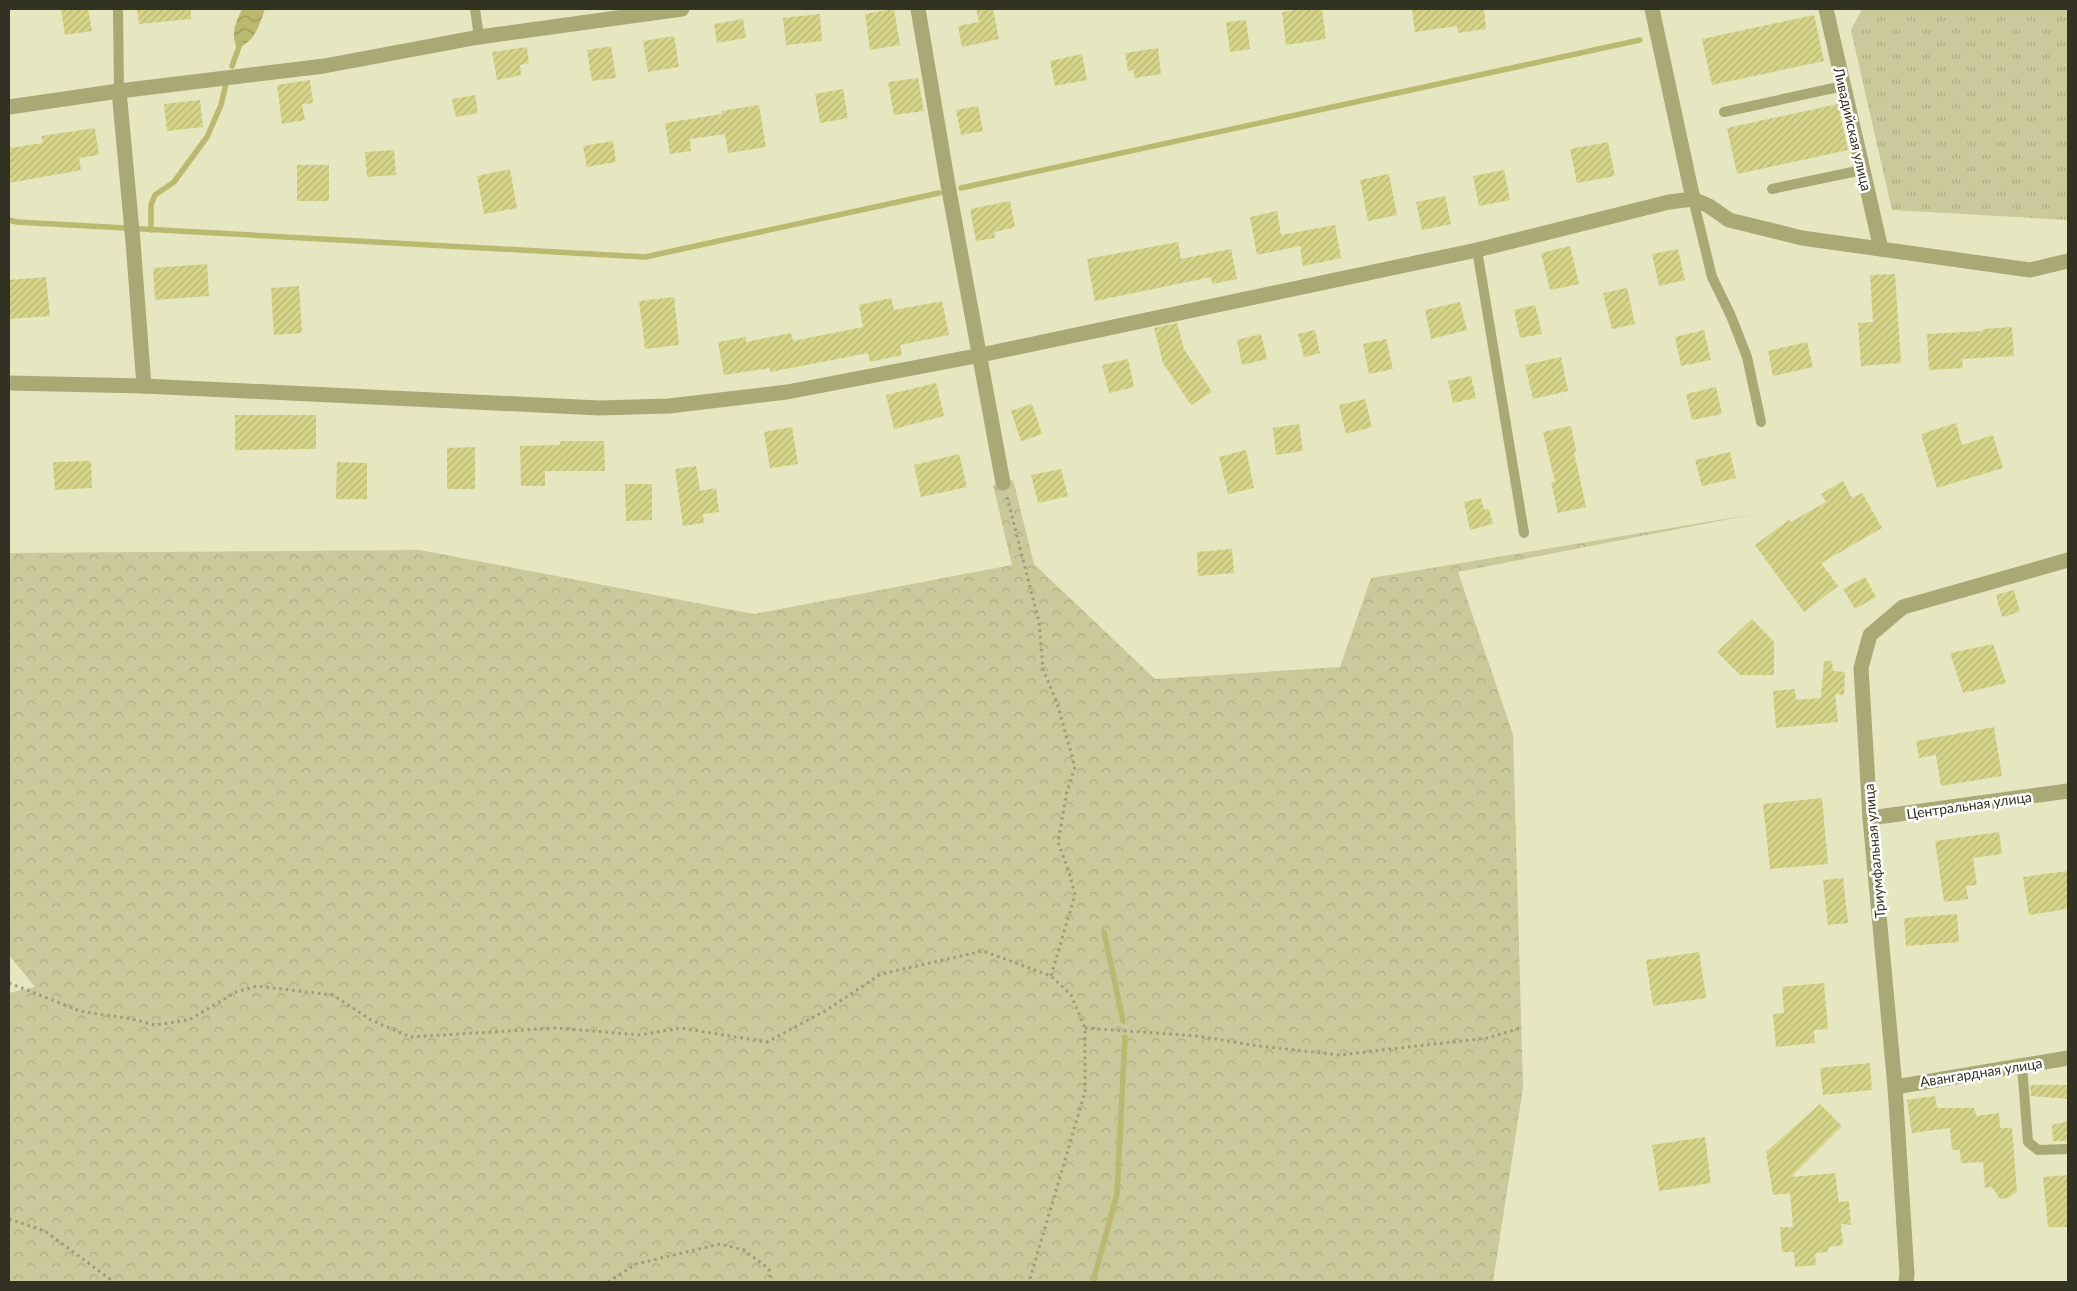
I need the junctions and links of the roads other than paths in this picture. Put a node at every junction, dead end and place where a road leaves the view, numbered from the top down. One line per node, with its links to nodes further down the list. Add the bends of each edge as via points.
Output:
1 (118, 9): 9 (lane)
2 (474, 9): 7 (lane)
3 (682, 9): 7 (street)
4 (918, 9): 18 (street)
5 (1652, 9): 14 (street)
6 (1826, 9): 8 (street, Ливадийская улица)
7 (479, 37): 9 (street, via 324,66)
8 (1843, 86): 11 (lane); 12 (street, Ливадийская улица)
9 (119, 91): 10 (street); 20 (street)
10 (9, 107)
11 (1724, 112)
12 (1862, 170): 13 (lane); 15 (street, Ливадийская улица)
13 (1772, 189)
14 (1694, 199): 15 (street, via 1729,220 1802,238); 16 (street, via 1669,202); 21 (lane, via 1712,277 1747,357)
15 (1881, 249): 17 (street, via 2030,270)
16 (1477, 250): 18 (street); 23 (lane)
17 (2068, 261)
18 (981, 355): 20 (street, via 787,392 661,406 589,408); 22 (street)
19 (9, 383): 20 (street)
20 (144, 386)
21 (1761, 422)
22 (1003, 483)
23 (1524, 533)
24 (2068, 560): 26 (street, Триумфальная улица, via 1903,607 1870,635 1861,668)
25 (2068, 791): 26 (street, Центральная улица)
26 (1870, 818): 29 (street, Триумфальная улица)
27 (2068, 1058): 28 (street, Авангардная улица)
28 (2022, 1066): 29 (street, Авангардная улица); 30 (lane, via 2028,1142 2038,1150)
29 (1895, 1086): 31 (street, Триумфальная улица)
30 (2068, 1148)
31 (1906, 1282)

